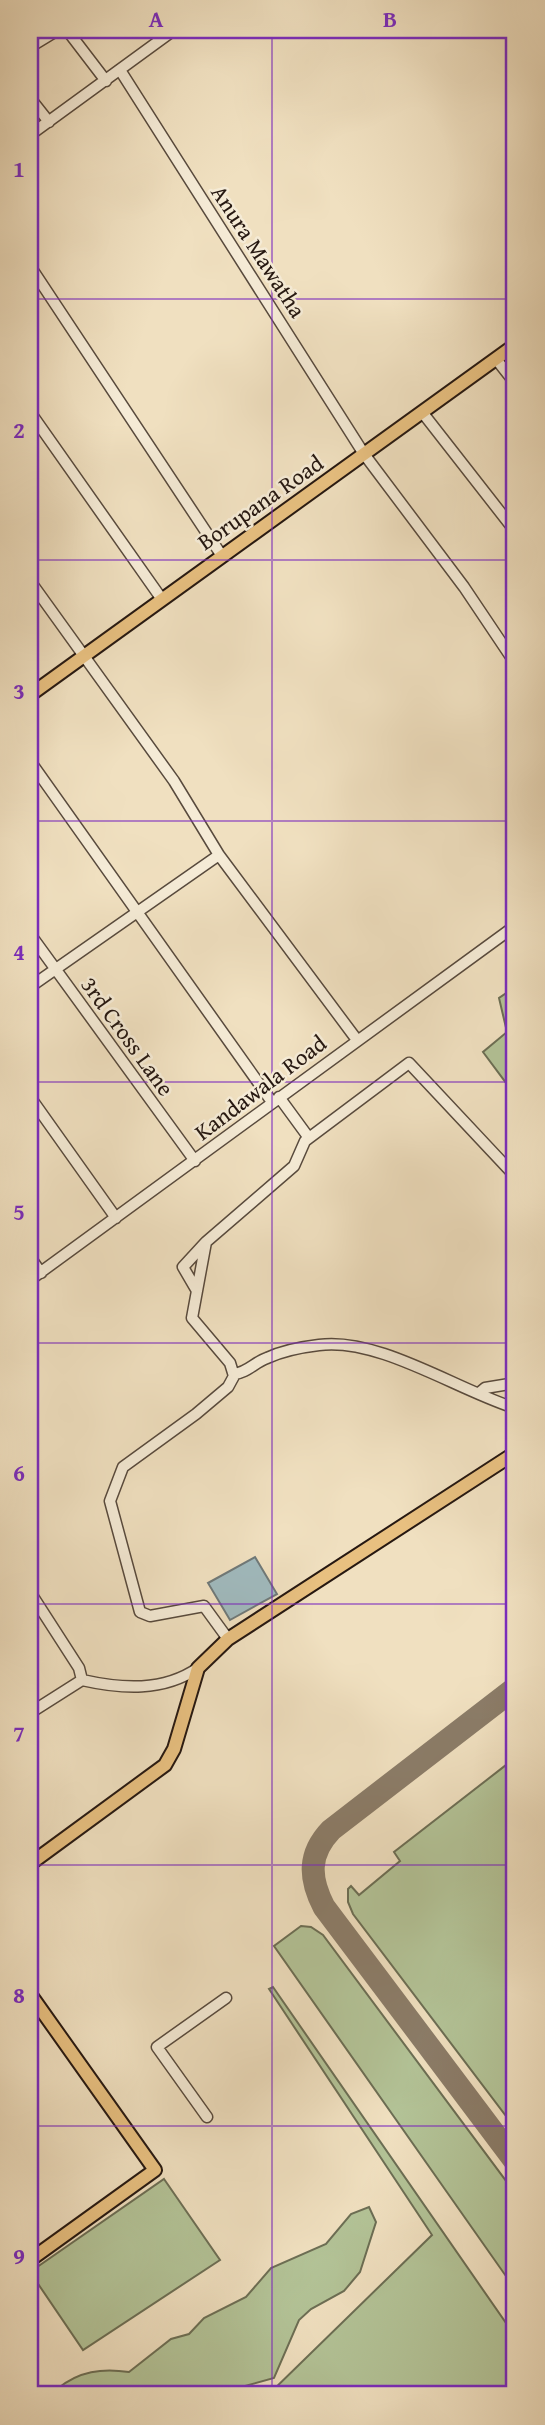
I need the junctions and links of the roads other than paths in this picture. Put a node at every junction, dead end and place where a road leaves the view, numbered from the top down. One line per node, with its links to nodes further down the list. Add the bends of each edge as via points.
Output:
1 (58, 30): 4 (street)
2 (67, 30): 6 (street)
3 (174, 30): 5 (street)
4 (30, 47)
5 (120, 70): 6 (street); 16 (street, Anura Mawatha)
6 (106, 81): 8 (street)
7 (30, 98): 8 (street)
8 (49, 122): 9 (street)
9 (30, 135)
10 (30, 265): 18 (street)
11 (515, 345): 12 (main road, Borupana Road)
12 (496, 359): 13 (street); 15 (main road, Borupana Road)
13 (515, 383)
14 (30, 412): 20 (street)
15 (422, 412): 16 (main road, Borupana Road); 17 (street)
16 (364, 454): 18 (main road, Borupana Road); 22 (street, Anura Mawatha)
17 (515, 531)
18 (222, 556): 20 (main road, Borupana Road)
19 (30, 581): 21 (street)
20 (161, 598): 21 (main road, Borupana Road)
21 (83, 655): 23 (main road, Borupana Road); 25 (street, via 174,781)
22 (515, 663)
23 (30, 695)
24 (30, 761): 26 (street)
25 (219, 855): 26 (street); 31 (street)
26 (138, 913): 29 (street); 33 (street)
27 (515, 926): 31 (street, Kandawala Road)
28 (30, 934): 29 (street, 3rd Cross Lane)
29 (55, 968): 30 (street); 35 (street, 3rd Cross Lane)
30 (30, 987)
31 (357, 1040): 33 (street, Kandawala Road)
32 (30, 1097): 37 (street)
33 (275, 1099): 34 (street); 35 (street, Kandawala Road)
34 (309, 1138): 36 (street, via 409,1063); 38 (street, via 294,1166)
35 (195, 1161): 37 (street, Kandawala Road)
36 (515, 1176)
37 (116, 1218): 40 (street, Kandawala Road)
38 (206, 1242): 42 (street); 42 (street, via 183,1267)
39 (30, 1256): 40 (street)
40 (41, 1273): 41 (street, Kandawala Road)
41 (30, 1280)
42 (197, 1291): 43 (street, via 192,1318)
43 (234, 1374): 45 (street, via 271,1356 334,1344 364,1348); 49 (street, via 228,1387 206,1406 123,1467 110,1501 140,1612 149,1616 204,1606)
44 (515, 1383): 45 (street)
45 (478, 1393): 46 (street)
46 (514, 1408)
47 (512, 1454): 49 (main road)
48 (30, 1592): 51 (street, via 79,1668)
49 (228, 1639): 50 (main road)
50 (198, 1668): 51 (street, via 177,1680 152,1686); 53 (main road, via 165,1765)
51 (82, 1680): 52 (street)
52 (30, 1713)
53 (30, 1864)
54 (30, 1994): 57 (main road, via 155,2170)
55 (226, 1998): 56 (street, via 158,2047)
56 (207, 2117)
57 (30, 2260)

